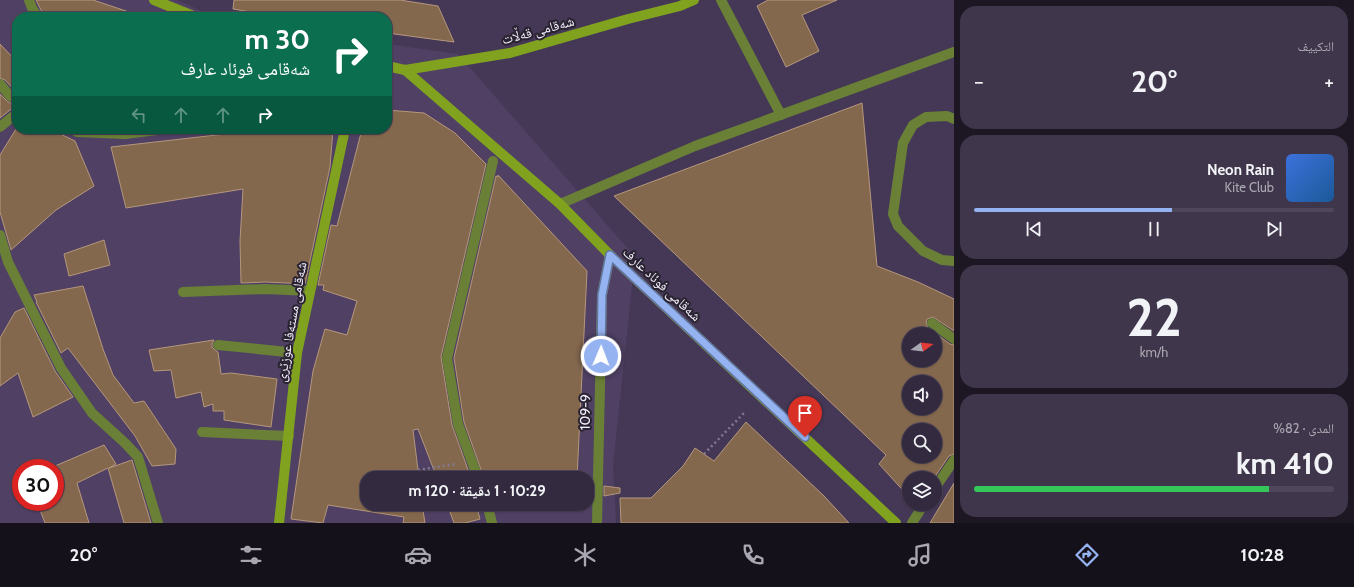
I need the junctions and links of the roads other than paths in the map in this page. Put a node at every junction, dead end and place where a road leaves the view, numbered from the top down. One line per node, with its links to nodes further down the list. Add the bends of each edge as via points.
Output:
1 (29, 0): 5 (street)
2 (154, 0): 6 (main road)
3 (694, 0): 9 (main road, شەقامی قەڵات, via 510,53)
4 (721, 0): 12 (street)
5 (35, 12)
6 (184, 12)
7 (954, 52): 12 (street)
8 (392, 67): 9 (main road, شەقامی قەڵات)
9 (405, 70): 18 (main road, شەقامی فوئاد عارف)
10 (0, 84): 11 (street)
11 (12, 97)
12 (781, 115): 18 (street, via 695,146)
13 (12, 117): 15 (street)
14 (954, 119): 22 (street, via 947,116 926,116 913,125 903,143 893,214 898,226 922,251 942,260)
15 (0, 128)
16 (344, 134): 23 (main road, شەقامی مستەفا عوزێری)
17 (493, 161): 32 (street, via 447,358 458,424)
18 (560, 204): 21 (main road, شەقامی فوئاد عارف)
19 (0, 235): 20 (street)
20 (2, 247): 36 (street, via 61,368 92,413 138,457)
21 (610, 255): 39 (street, 109-9, via 602,295); 40 (main road, شەقامی فوئاد عارف)
22 (954, 261)
23 (310, 291): 24 (street, via 266,289); 28 (main road, شەقامی مستەفا عوزێری)
24 (183, 292)
25 (932, 323): 26 (street)
26 (954, 339)
27 (218, 345): 28 (street)
28 (297, 353): 30 (main road, شەقامی مستەفا عوزێری)
29 (202, 432): 30 (street)
30 (289, 436): 37 (main road, شەقامی مستەفا عوزێری)
31 (954, 460): 33 (street)
32 (476, 471)
33 (942, 478)
34 (489, 511): 38 (street)
35 (920, 511): 41 (street)
36 (158, 523)
37 (279, 523)
38 (492, 523)
39 (597, 523)
40 (896, 523)
41 (912, 523)

